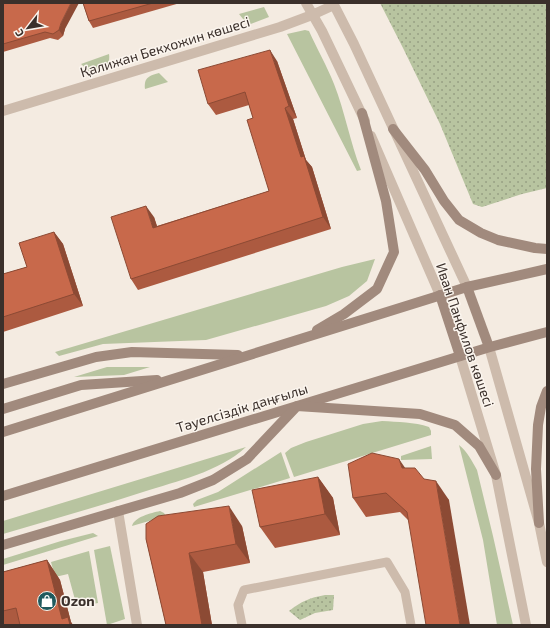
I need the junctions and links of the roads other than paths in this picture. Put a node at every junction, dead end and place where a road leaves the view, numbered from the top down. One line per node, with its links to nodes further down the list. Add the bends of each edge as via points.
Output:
1 (306, 3): 3 (street, Иван Панфилов көшесі)
2 (333, 4): 3 (street, Қалижан Бекхожин көшесі); 6 (street, Иван Панфилов көшесі)
3 (312, 14): 4 (street, Қалижан Бекхожин көшесі, via 280,27); 5 (street, Иван Панфилов көшесі)
4 (3, 112)
5 (362, 113): 10 (street, Иван Панфилов көшесі); 12 (main road, via 386,201 394,252 376,289 344,314)
6 (394, 128): 7 (main road, via 459,220 498,240); 9 (street, Иван Панфилов көшесі)
7 (547, 249)
8 (547, 269): 9 (main road)
9 (467, 287): 10 (main road); 13 (main road, Иван Панфилов көшесі)
10 (440, 295): 12 (main road); 15 (main road, Иван Панфилов көшесі)
11 (547, 332): 13 (main road, Тәуелсіздік даңғылы)
12 (300, 339): 14 (main road)
13 (489, 347): 15 (main road, Тәуелсіздік даңғылы); 25 (street, Иван Панфилов көшесі)
14 (246, 356): 16 (main road); 17 (main road, via 132,352 96,357)
15 (460, 356): 19 (main road, Тәуелсіздік даңғылы); 22 (street, Иван Панфилов көшесі)
16 (173, 379): 20 (main road, via 81,385); 21 (main road)
17 (3, 384)
18 (547, 391): 25 (main road, via 540,406 538,425 536,469)
19 (297, 406): 22 (main road, via 420,414 455,425 479,446); 23 (main road, Тәуелсіздік даңғылы); 24 (main road, via 248,459 213,480 180,493)
20 (3, 409)
21 (3, 432)
22 (496, 475): 31 (street, Иван Панфилов көшесі)
23 (3, 496)
24 (118, 511): 26 (main road); 28 (street)
25 (539, 523): 27 (street, Иван Панфилов көшесі)
26 (3, 545)
27 (547, 562)
28 (137, 625)
29 (242, 625): 30 (lane, via 238,605 244,590 386,562 405,592)
30 (411, 625)
31 (526, 625)

